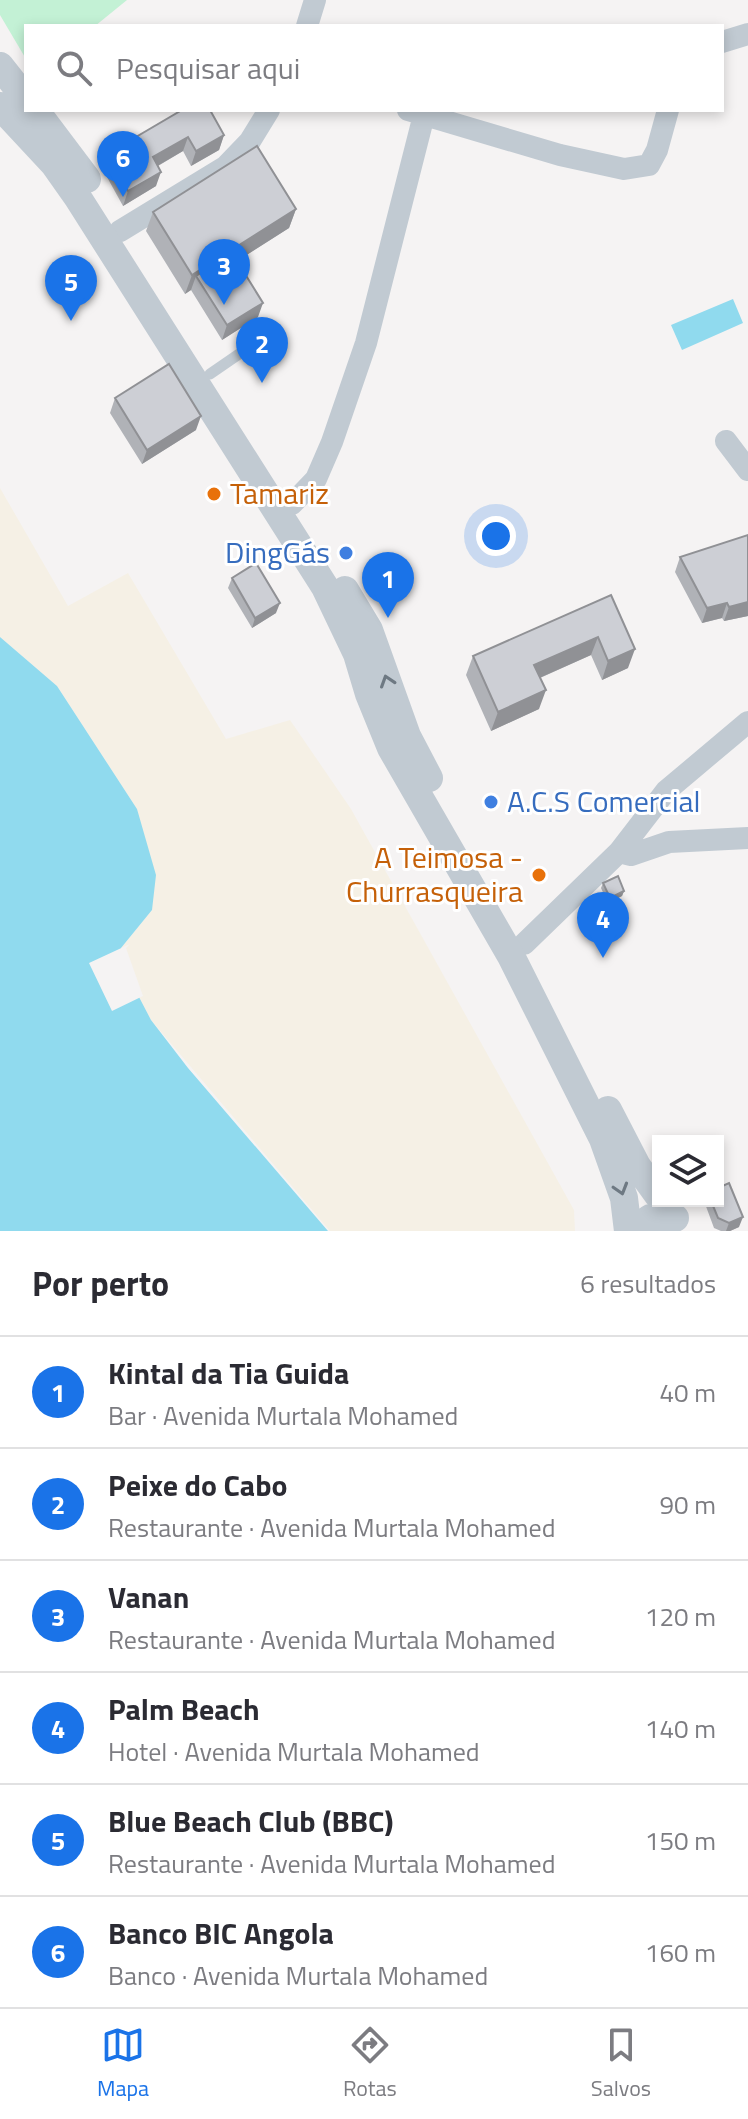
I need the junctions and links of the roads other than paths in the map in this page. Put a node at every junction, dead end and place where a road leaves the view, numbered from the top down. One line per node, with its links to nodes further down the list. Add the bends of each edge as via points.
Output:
1 (315, 0): 2 (street)
2 (308, 24)
3 (748, 34): 4 (street)
4 (724, 41)
5 (0, 66): 6 (street)
6 (24, 96)
7 (0, 106): 24 (street, one-way to 24, via 78,198 325,587 357,654 391,748 511,956 603,1139)
8 (37, 112): 12 (street)
9 (268, 112): 12 (street, via 225,167)
10 (416, 112): 11 (street, via 624,169 649,165); 17 (street, via 366,343 316,479)
11 (667, 112)
12 (120, 231): 14 (street)
13 (255, 343): 14 (lane)
14 (210, 374): 17 (street)
15 (726, 441): 16 (street)
16 (748, 470)
17 (292, 504): 21 (street, one-way to 17, via 407,736 369,630)
18 (748, 722): 20 (street, via 666,791)
19 (748, 838): 20 (street, via 669,842 631,855)
20 (619, 852): 21 (street)
21 (524, 944): 22 (street)
22 (652, 1187)
23 (674, 1217): 24 (street, via 650,1218)
24 (630, 1231)

